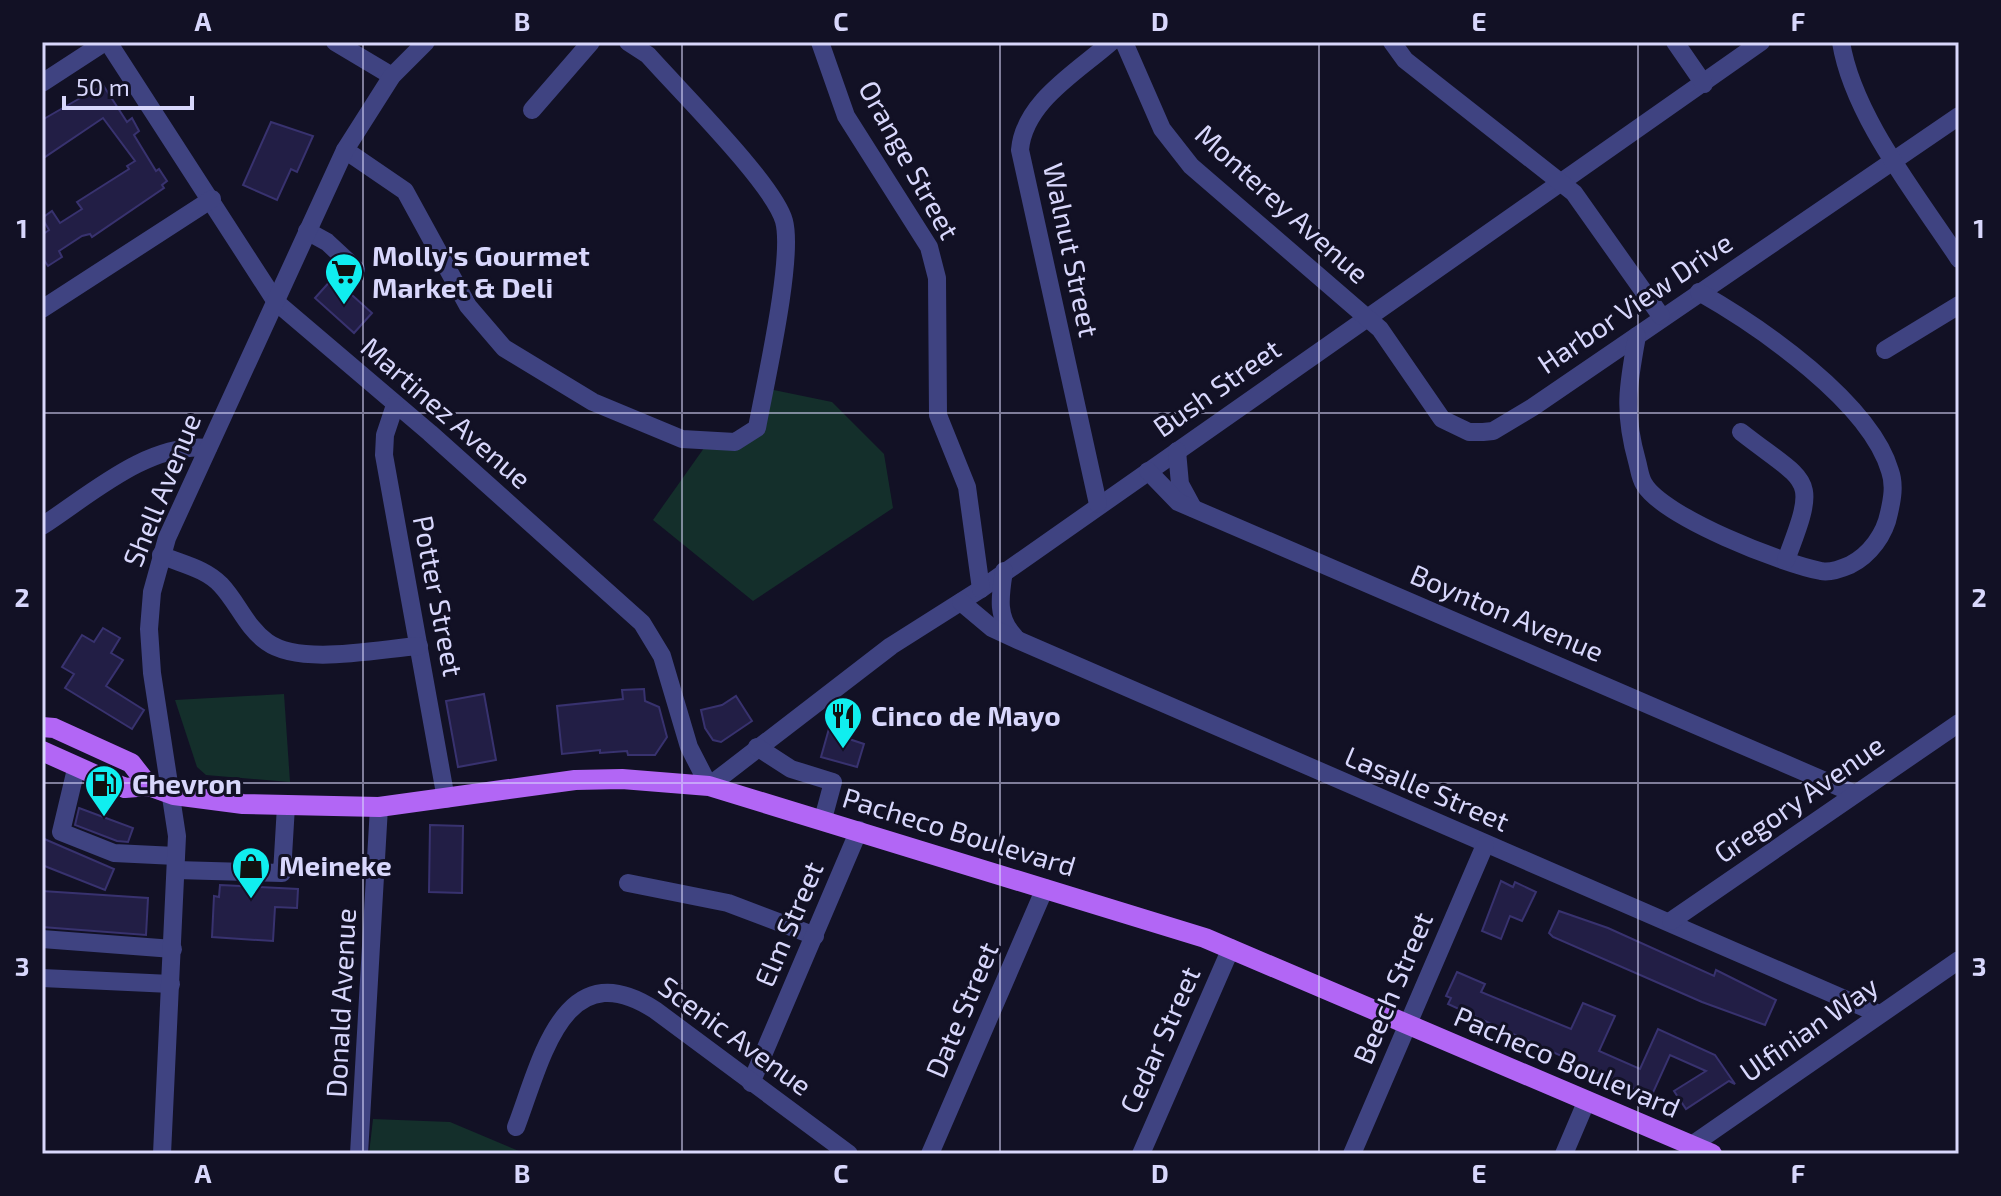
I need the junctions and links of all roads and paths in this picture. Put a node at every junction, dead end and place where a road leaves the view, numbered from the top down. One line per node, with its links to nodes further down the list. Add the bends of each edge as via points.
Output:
1 (106, 42): 14 (street); 21 (street, Martinez Avenue)
2 (335, 42): 13 (street)
3 (426, 42): 13 (street, Shell Avenue)
4 (591, 42): 16 (street)
5 (628, 42): 18 (street, via 648,55 760,181 784,220 785,251 757,428 735,442 682,439 593,402 504,348 468,306 405,191)
6 (820, 42): 44 (street, Orange Street, via 846,116 929,247 937,278 938,415 967,487)
7 (1111, 42): 38 (street, Walnut Street, via 1033,110 1022,128 1020,150)
8 (1124, 42): 30 (street, Monterey Avenue, via 1162,129 1191,166)
9 (1392, 42): 20 (street, via 1405,60)
10 (1675, 42): 15 (street)
11 (1761, 42): 15 (street, Bush Street)
12 (1841, 42): 19 (street, via 1846,74)
13 (392, 76): 18 (street, Shell Avenue)
14 (42, 83)
15 (1704, 84): 20 (street, Bush Street)
16 (532, 110)
17 (1959, 116): 19 (street, Harbor View Drive)
18 (345, 150): 22 (street, Shell Avenue)
19 (1895, 161): 23 (street); 25 (street, Harbor View Drive)
20 (1562, 184): 29 (street, via 1574,193); 30 (street, Bush Street)
21 (212, 199): 26 (street, Martinez Avenue); 28 (street)
22 (307, 231): 24 (street); 26 (street, Shell Avenue)
23 (1959, 259)
24 (356, 269)
25 (1699, 292): 29 (street, Harbor View Drive); 42 (street, via 1786,347 1859,418 1891,473 1893,497 1886,526 1872,548 1851,565 1825,572)
26 (276, 302): 33 (street, Martinez Avenue); 35 (street, Shell Avenue)
27 (1959, 305): 32 (street)
28 (42, 309)
29 (1661, 316): 31 (street, Harbor View Drive)
30 (1365, 317): 31 (street, Harbor View Drive, via 1380,329 1442,419 1469,432 1493,431); 36 (street, Bush Street)
31 (1637, 336): 42 (street, via 1627,423 1644,485 1681,517)
32 (1885, 350)
33 (395, 405): 47 (street, Potter Street, via 384,455); 54 (street, Martinez Avenue, via 642,623 662,656 689,747)
34 (1741, 432): 42 (street, via 1801,478 1807,494)
35 (208, 448): 40 (street, via 180,447 154,456); 41 (street, Shell Avenue)
36 (1177, 451): 37 (street, Bush Street); 39 (street, via 1180,484)
37 (1148, 471): 38 (street, Bush Street); 39 (street, Boynton Avenue, via 1178,502)
38 (1098, 504): 43 (street, Bush Street)
39 (1193, 508): 55 (street, Boynton Avenue)
40 (42, 526)
41 (161, 555): 47 (street, via 208,574 253,629 284,651 324,654); 56 (street, Shell Avenue, via 152,592 150,648)
42 (1786, 560)
43 (1004, 571): 44 (street, Bush Street); 46 (street, via 1003,622)
44 (981, 589): 45 (street, Bush Street)
45 (961, 602): 46 (street, Lasalle Street, via 992,628); 50 (street, Bush Street, via 891,646)
46 (1020, 641): 62 (street, Lasalle Street)
47 (419, 646): 57 (street, Potter Street)
48 (1959, 723): 55 (street, Gregory Avenue)
49 (42, 727): 53 (main road, Pacheco Boulevard, via 131,763)
50 (757, 747): 54 (street, Bush Street); 60 (street, via 791,769 833,782)
51 (42, 751): 52 (main road, Pacheco Boulevard)
52 (76, 769): 53 (main road, Pacheco Boulevard, via 125,788); 63 (street, via 61,832 114,853)
53 (149, 786): 56 (main road, Pacheco Boulevard)
54 (709, 786): 57 (main road, Pacheco Boulevard, via 575,780); 60 (main road, Pacheco Boulevard)
55 (1853, 793): 66 (street, Gregory Avenue)
56 (174, 795): 58 (main road, Pacheco Boulevard); 63 (street, Shell Avenue)
57 (446, 799): 59 (main road, Pacheco Boulevard)
58 (286, 806): 59 (main road, Pacheco Boulevard); 63 (street, via 282,873)
59 (379, 807): 81 (street, Donald Avenue)
60 (823, 819): 61 (main road, Pacheco Boulevard)
61 (859, 830): 65 (main road, Pacheco Boulevard); 67 (street, Elm Street)
62 (1485, 845): 66 (street, Lasalle Street); 75 (street, Beech Street)
63 (176, 863): 70 (street, Shell Avenue)
64 (628, 883): 67 (street, via 728,903)
65 (1045, 888): 69 (main road, Pacheco Boulevard); 83 (street, Date Street)
66 (1671, 921): 74 (street, Lasalle Street)
67 (815, 936): 76 (street, Elm Street)
68 (42, 939): 70 (street)
69 (1231, 948): 75 (main road, Pacheco Boulevard); 84 (street, Cedar Street)
70 (173, 949): 73 (street, Shell Avenue)
71 (1959, 960): 74 (street, Ulfinian Way)
72 (42, 978): 73 (street)
73 (171, 984): 80 (street, Shell Avenue)
74 (1879, 1014): 79 (street, Ulfinian Way)
75 (1407, 1023): 77 (main road, Pacheco Boulevard); 85 (street, Beech Street)
76 (751, 1083): 78 (street, Scenic Avenue, via 636,998 601,991 584,997 558,1025); 82 (street, Scenic Avenue)
77 (1587, 1100): 79 (main road, Pacheco Boulevard); 86 (street)
78 (516, 1127)
79 (1692, 1145): 87 (main road, Pacheco Boulevard)
80 (162, 1154)
81 (359, 1154)
82 (849, 1154)
83 (930, 1154)
84 (1141, 1154)
85 (1352, 1154)
86 (1564, 1154)
87 (1712, 1154)

